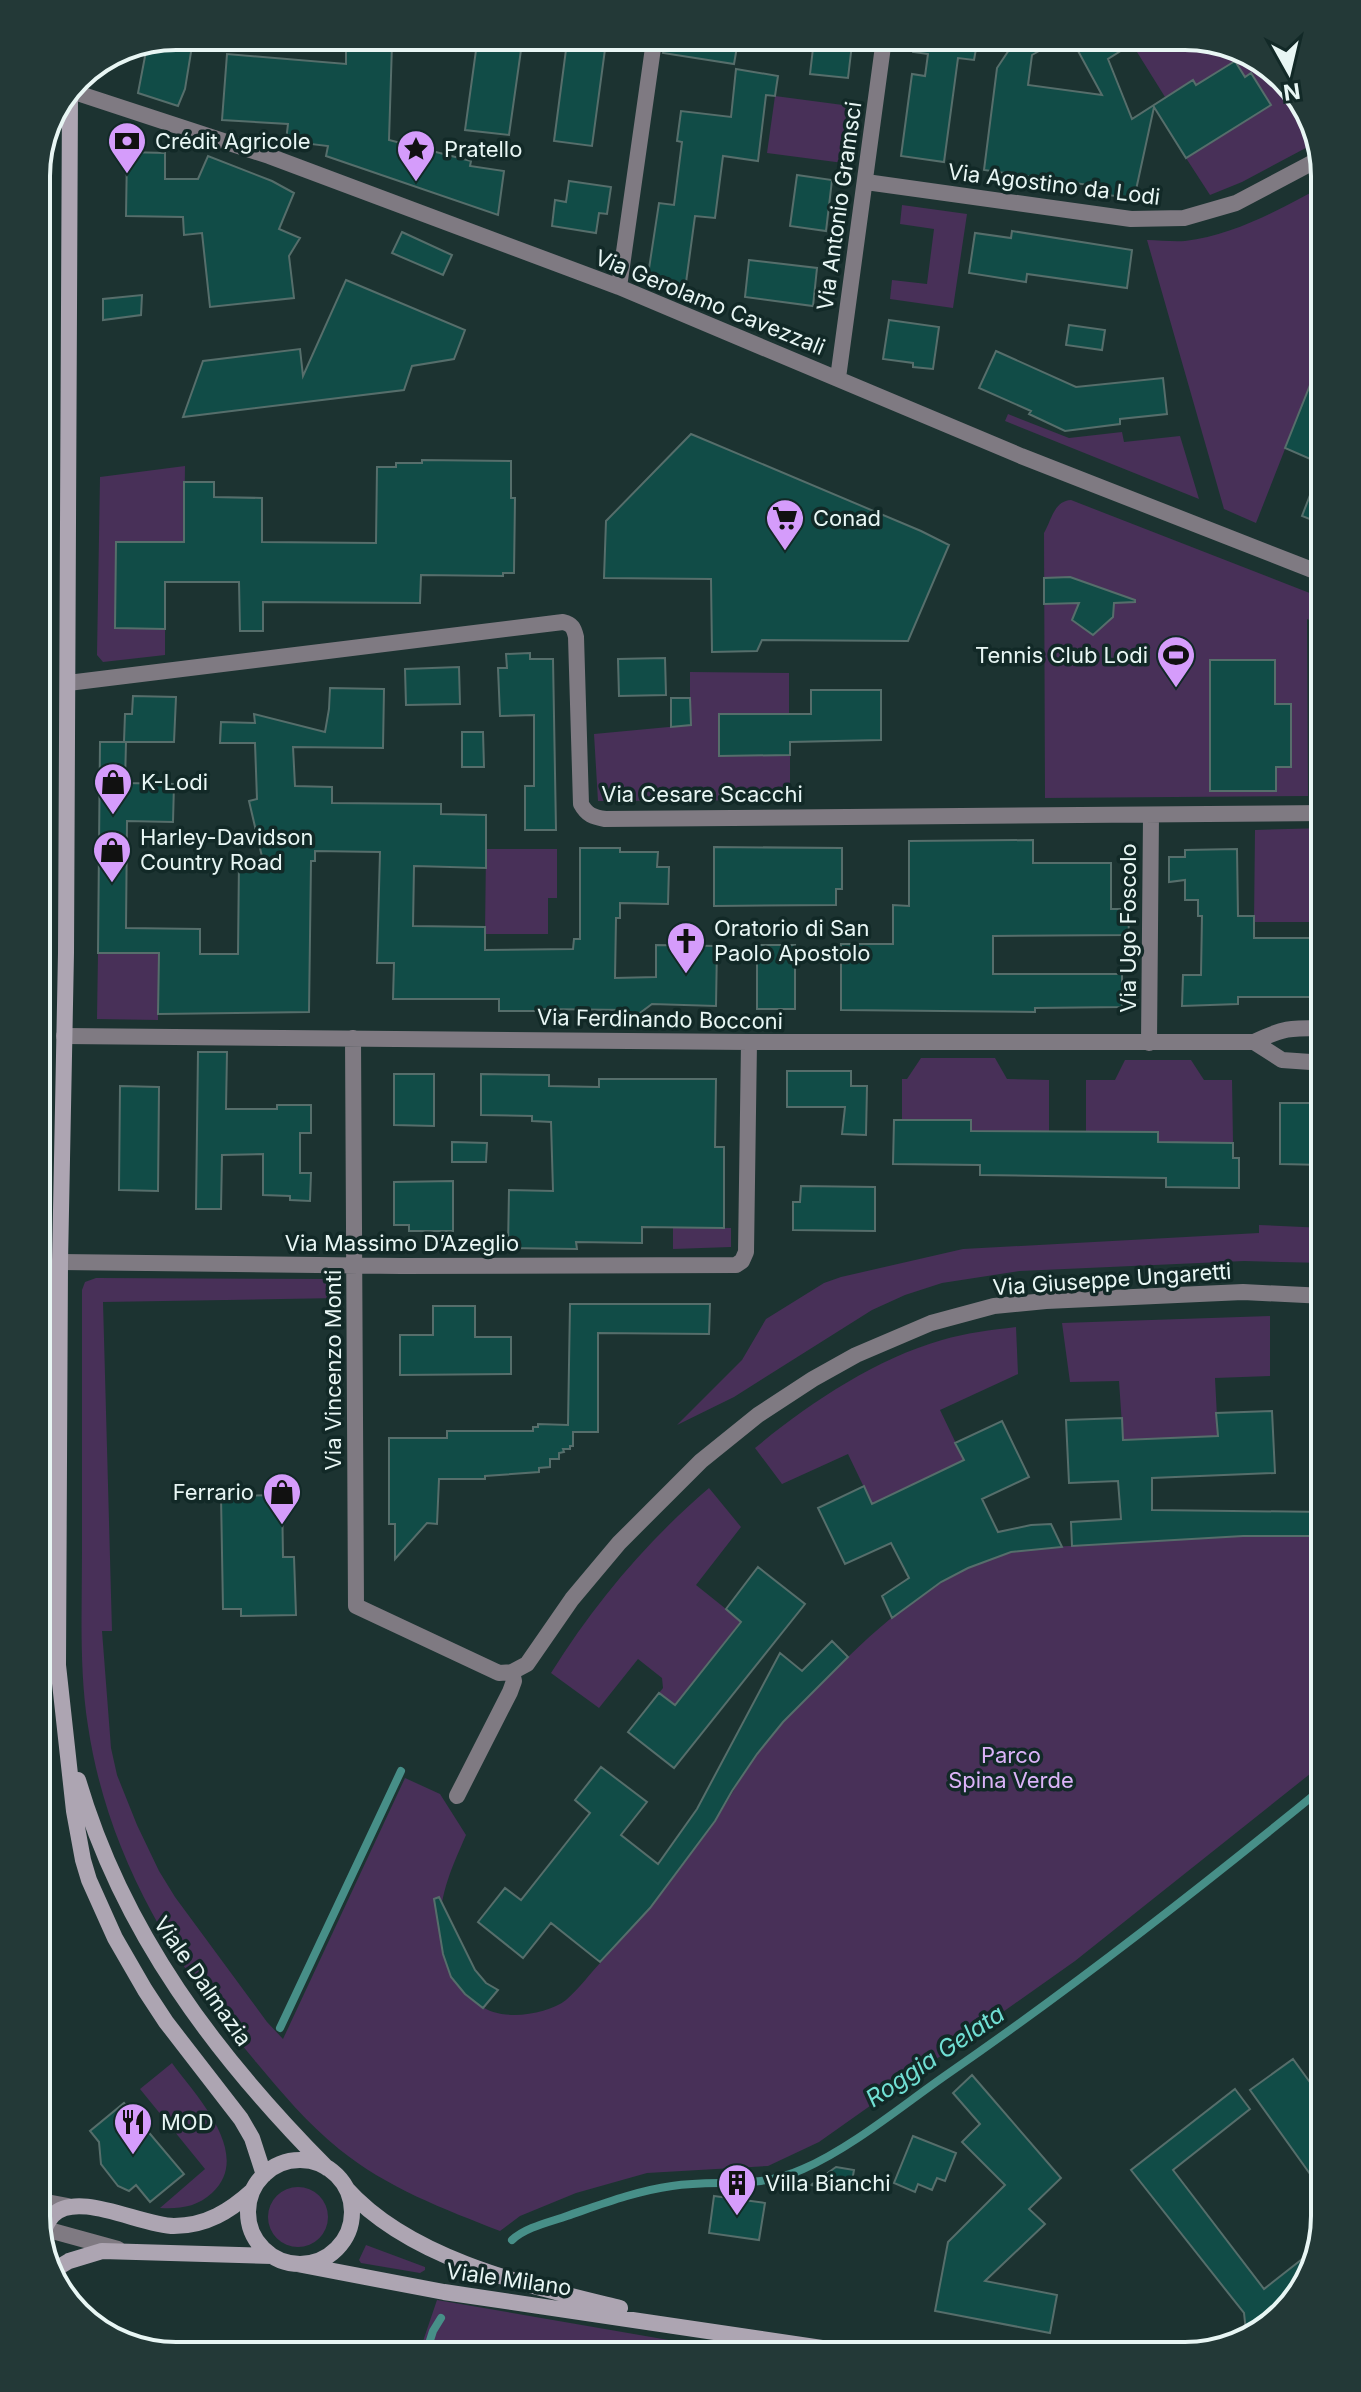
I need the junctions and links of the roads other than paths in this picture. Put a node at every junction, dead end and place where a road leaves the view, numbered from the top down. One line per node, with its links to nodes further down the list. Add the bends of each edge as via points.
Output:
1 (653, 50): 7 (street)
2 (883, 50): 6 (street, Via Antonio Gramsci)
3 (80, 95): 7 (street, Via Gerolamo Cavezzali, via 269,156)
4 (70, 109): 10 (street, Viale Dalmazia)
5 (1310, 164): 6 (street, Via Agostino da Lodi, via 1236,203 1184,218 1131,219)
6 (866, 182): 8 (street, Via Antonio Gramsci)
7 (619, 287): 8 (street, Via Gerolamo Cavezzali)
8 (838, 378): 9 (street, Via Gerolamo Cavezzali)
9 (1311, 570)
10 (68, 683): 12 (street, Via Cesare Scacchi, via 563,622 576,637 581,804 594,817); 14 (street, Viale Dalmazia)
11 (1311, 813): 12 (street, Via Cesare Scacchi)
12 (1151, 815): 18 (street, Via Ugo Foscolo)
13 (1311, 1028): 17 (street, Via Ferdinando Bocconi, via 1279,1030)
14 (64, 1036): 15 (street, Via Ferdinando Bocconi); 20 (street, Viale Dalmazia)
15 (353, 1038): 16 (street, Via Ferdinando Bocconi); 21 (street, Via Vincenzo Monti)
16 (749, 1042): 18 (street, Via Ferdinando Bocconi); 21 (street, Via Massimo D’Azeglio, via 742,1261 733,1266)
17 (1254, 1042): 18 (street, Via Ferdinando Bocconi); 19 (street, Via Ferdinando Bocconi, via 1282,1060)
18 (1149, 1043)
19 (1311, 1062)
20 (60, 1262): 21 (street, Via Massimo D’Azeglio); 24 (street, Viale Dalmazia, via 58,1665)
21 (354, 1265): 23 (street, Via Vincenzo Monti, via 356,1606 499,1673)
22 (1311, 1295): 23 (street, Via Giuseppe Ungaretti, via 1243,1292 994,1306 931,1323 856,1355 758,1415 701,1461 619,1543 527,1664)
23 (512, 1672): 25 (street, via 510,1692)
24 (69, 1749): 26 (street, Viale Dalmazia, via 107,1863 150,1949 231,2061); 27 (street, Viale Dalmazia, via 83,1860 115,1938 166,2022 241,2119)
25 (457, 1796)
26 (327, 2168): 27 (street, via 301,2160); 28 (street)
27 (264, 2175): 29 (street)
28 (346, 2188): 36 (street, via 351,2214 343,2240 323,2258); 38 (street, Viale Milano, via 375,2217 454,2260 540,2289)
29 (253, 2190): 31 (street, via 223,2214 175,2226); 35 (street, via 249,2224)
30 (50, 2203): 31 (street)
31 (68, 2206): 32 (street)
32 (50, 2218)
33 (51, 2233): 34 (street)
34 (121, 2250): 35 (street); 37 (street, via 85,2254)
35 (272, 2256): 36 (street)
36 (297, 2264): 38 (street, Viale Milano, via 444,2292)
37 (61, 2267)
38 (715, 2332): 39 (street, Viale Milano)
39 (782, 2342)

